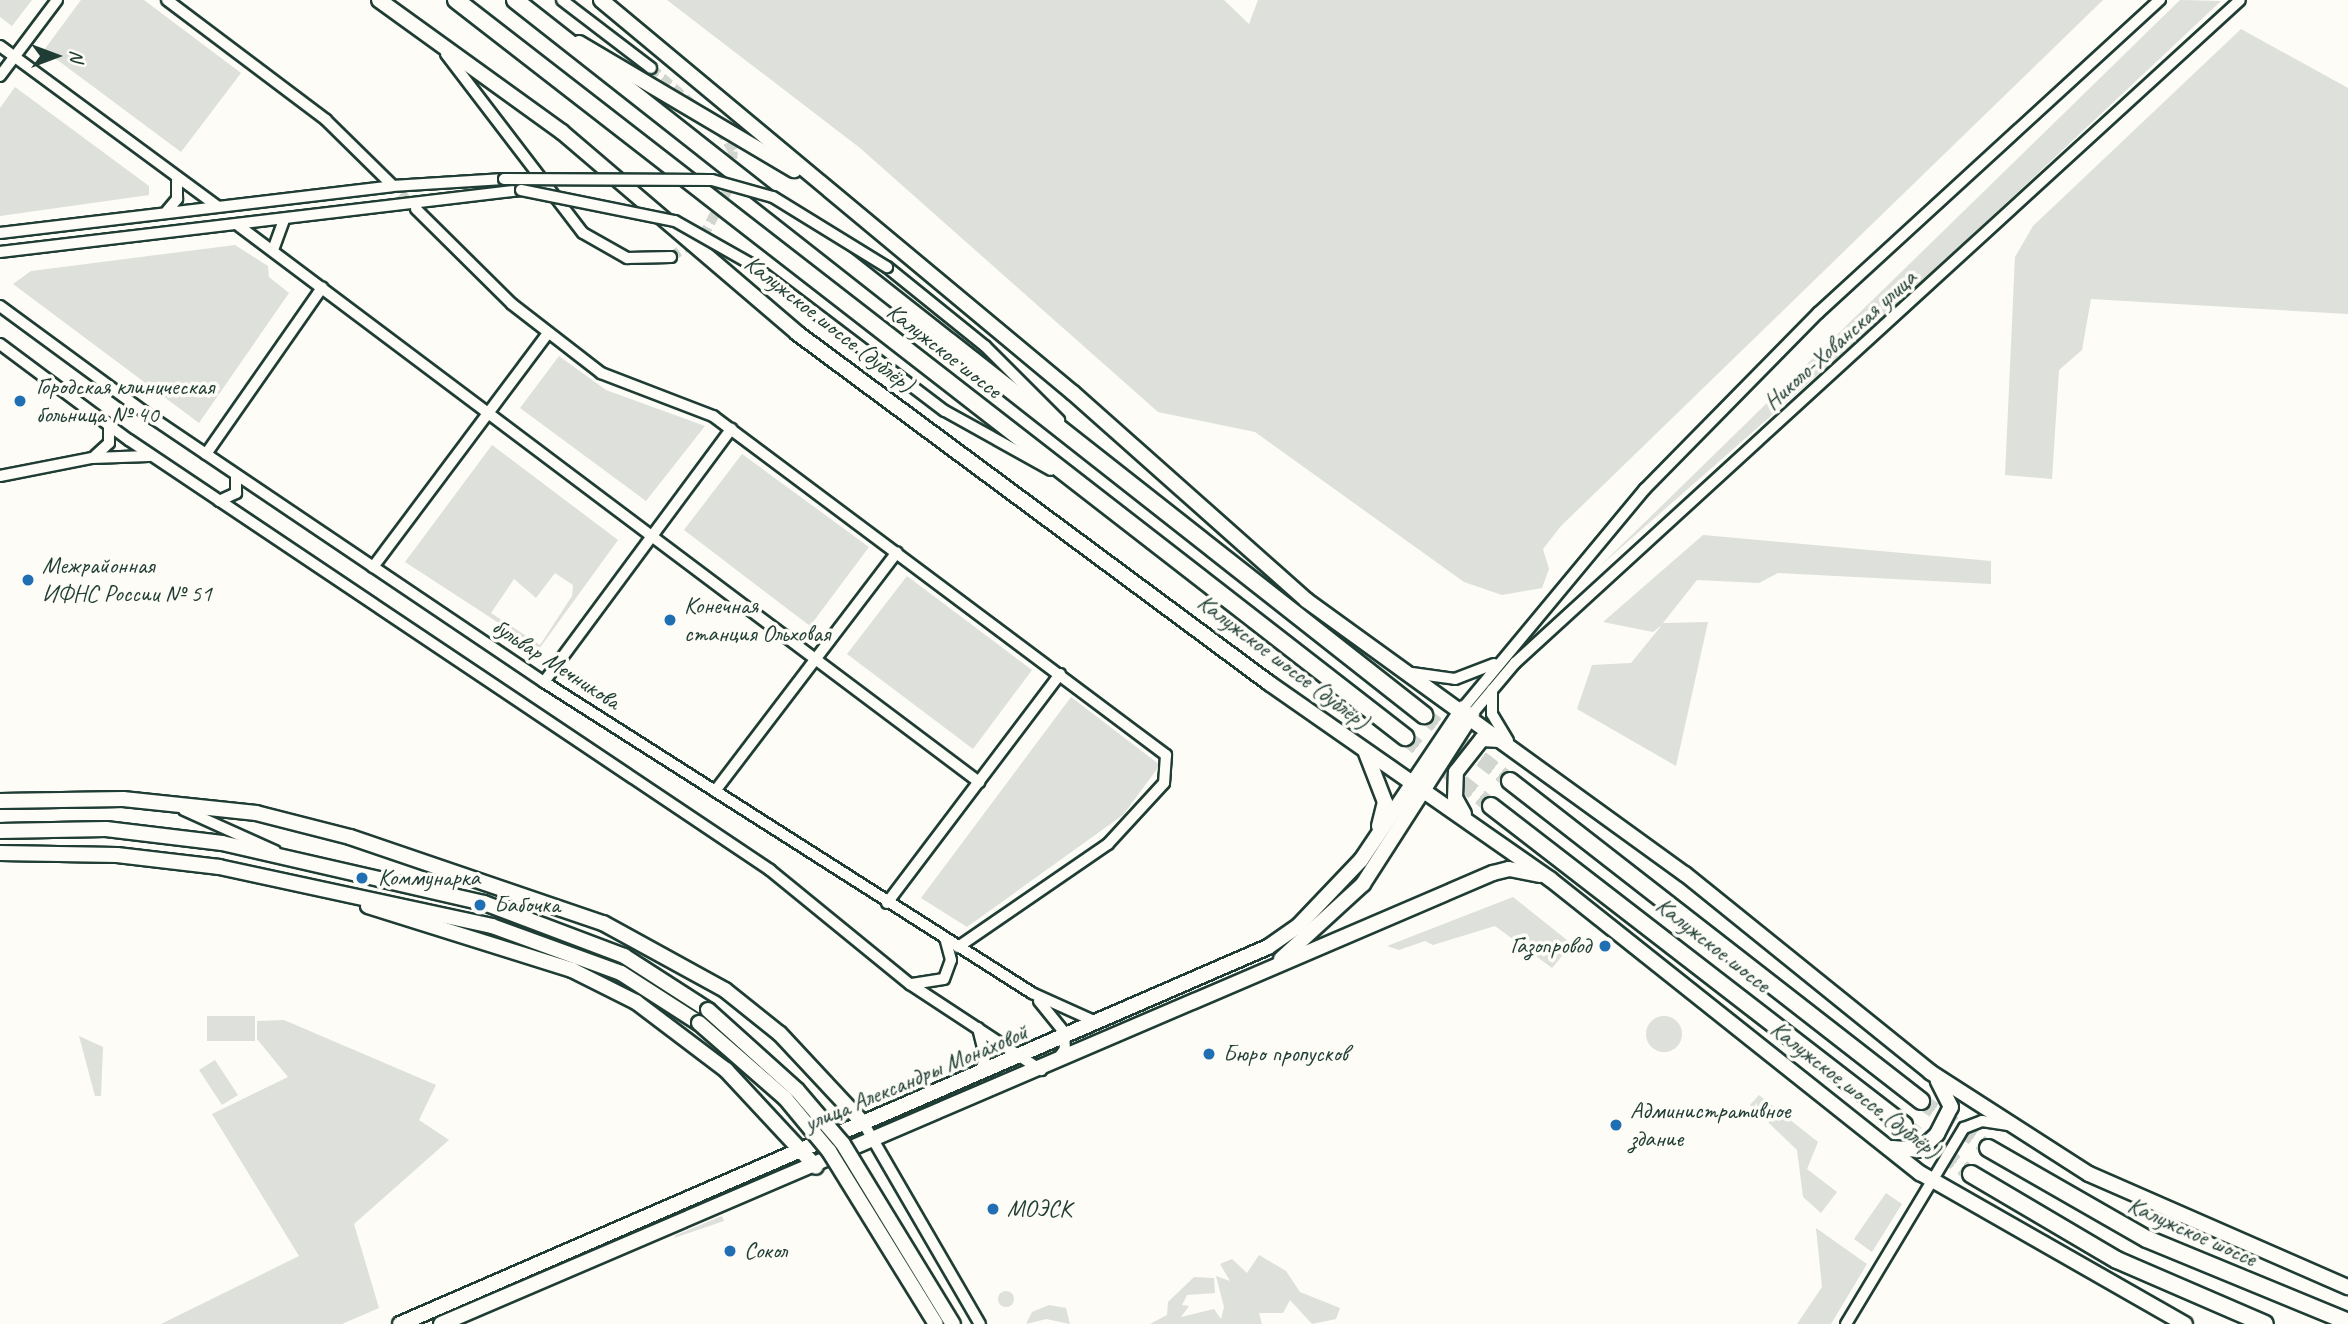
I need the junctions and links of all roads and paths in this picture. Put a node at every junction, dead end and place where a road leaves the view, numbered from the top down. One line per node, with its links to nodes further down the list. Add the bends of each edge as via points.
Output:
1 (57, 0): 13 (street)
2 (167, 0): 17 (street, via 326,120)
3 (379, 0): 12 (main road, Калужское шоссе (дублёр))
4 (456, 0): 41 (highway, Калужское шоссе)
5 (515, 0): 10 (highway, Калужское шоссе)
6 (562, 0): 14 (street)
7 (601, 0): 18 (main road)
8 (2160, 0): 47 (street, Николо-Хованская улица, via 1818,313 1645,489 1562,595)
9 (2240, 0): 51 (street, Николо-Хованская улица)
10 (550, 26): 18 (main road); 38 (highway, Калужское шоссе)
11 (0, 46): 13 (street)
12 (446, 54): 27 (street, via 583,233 627,258); 56 (main road, Калужское шоссе (дублёр), via 562,132 797,333)
13 (14, 57): 15 (street); 16 (street)
14 (651, 68)
15 (0, 76)
16 (177, 180): 19 (street); 21 (street, via 177,199)
17 (390, 183)
18 (822, 186): 48 (main road, via 1073,393 1306,600)
19 (217, 206): 21 (street); 38 (street, bridge, via 504,179 712,180 773,197 887,267 985,346)
20 (416, 209): 30 (street)
21 (167, 211): 24 (street)
22 (284, 220): 23 (street); 25 (street); 41 (street, bridge, via 521,190 621,205 675,221 751,264 945,411)
23 (239, 226): 25 (street); 26 (street)
24 (0, 233)
25 (273, 250): 28 (street)
26 (0, 252)
27 (671, 257)
28 (322, 288): 32 (street); 35 (street)
29 (0, 306): 35 (street, бульвар Мечникова)
30 (548, 333): 32 (street); 34 (street, via 618,383 692,404)
31 (0, 344): 33 (street, бульвар Мечникова)
32 (488, 413): 43 (street); 45 (street)
33 (109, 426): 36 (street, бульвар Мечникова); 37 (street, via 109,443)
34 (731, 429): 43 (street); 44 (street)
35 (206, 454): 39 (street, бульвар Мечникова)
36 (153, 457): 37 (street); 42 (street, бульвар Мечникова)
37 (92, 458): 40 (street)
38 (1098, 459): 53 (highway, Калужское шоссе)
39 (236, 475): 42 (street, via 236,493); 45 (street, бульвар Мечникова)
40 (0, 476)
41 (1083, 487): 54 (highway, Калужское шоссе)
42 (219, 501): 75 (street, бульвар Мечникова, via 770,870)
43 (651, 536): 46 (street); 50 (street)
44 (897, 552): 46 (street); 49 (street)
45 (373, 567): 50 (street, бульвар Мечникова)
46 (814, 659): 58 (street); 60 (street)
47 (1496, 663): 48 (street, via 1455,679); 52 (street, Николо-Хованская улица)
48 (1399, 669): 52 (main road)
49 (1060, 674): 58 (street); 73 (street, via 1162,751 1167,778 1094,856)
50 (544, 682): 60 (street, бульвар Мечникова)
51 (1493, 687): 52 (street, Николо-Хованская улица); 55 (street, via 1492,714)
52 (1467, 711): 55 (main road); 59 (main road)
53 (1424, 715)
54 (1405, 737)
55 (1508, 741): 64 (main road, via 1482,739 1456,772 1455,797); 83 (main road)
56 (1366, 752): 59 (main road, Калужское шоссе (дублёр)); 66 (main road, via 1385,802)
57 (1510, 781): 85 (highway, Калужское шоссе)
58 (979, 782): 71 (street)
59 (1419, 787): 64 (main road, Калужское шоссе (дублёр)); 66 (main road, улица Александры Монаховой, via 1400,804); 74 (main road, улица Александры Монаховой, via 1414,812 1345,905)
60 (715, 791): 71 (street, бульвар Мечникова)
61 (149, 800): 62 (main road); 68 (street, via 213,820); 86 (main road, via 316,827 640,940 725,990 780,1034)
62 (0, 801)
63 (1491, 806): 87 (highway, Калужское шоссе)
64 (1465, 816): 69 (main road, Калужское шоссе (дублёр))
65 (0, 831): 68 (main road, via 128,831)
66 (1372, 846): 77 (main road, улица Александры Монаховой, via 1314,911 1268,947)
67 (0, 853): 70 (main road, via 152,858)
68 (283, 855): 101 (main road, bridge, via 530,918 624,956 708,1010 770,1063 843,1144)
69 (1550, 879): 74 (main road, улица Александры Монаховой, via 1509,869 1493,873); 90 (main road, Калужское шоссе (дублёр))
70 (324, 889): 92 (main road, via 572,970 636,1002 726,1070); 100 (main road, bridge, via 548,944 621,973 699,1023 785,1098 829,1151)
71 (887, 904): 72 (street, бульвар Мечникова)
72 (946, 938): 73 (street, бульвар Мечникова); 75 (street, via 951,960 944,979)
73 (958, 947): 76 (street, бульвар Мечникова)
74 (1261, 971): 81 (main road, улица Александры Монаховой)
75 (910, 984): 78 (street, бульвар Мечникова)
76 (1032, 993): 77 (street, бульвар Мечникова, via 1082,1020); 79 (street, via 1060,1023)
77 (1109, 1021): 79 (main road, улица Александры Монаховой)
78 (978, 1028): 80 (street, бульвар Мечникова); 84 (street, via 985,1056)
79 (1065, 1040): 80 (main road, улица Александры Монаховой); 81 (street)
80 (1023, 1057): 82 (street, бульвар Мечникова); 84 (main road, улица Александры Монаховой)
81 (1055, 1063): 82 (main road, улица Александры Монаховой)
82 (1041, 1070): 89 (main road, улица Александры Монаховой)
83 (1930, 1072): 88 (main road); 90 (main road, via 1950,1100 1937,1134 1920,1150)
84 (981, 1074): 86 (main road, улица Александры Монаховой)
85 (1921, 1101)
86 (864, 1124): 89 (street); 92 (main road, улица Александры Монаховой)
87 (1904, 1125)
88 (2019, 1130): 95 (street, via 1996,1121 1972,1123); 96 (main road, via 2175,1216)
89 (874, 1142): 93 (main road, улица Александры Монаховой); 102 (street)
90 (1884, 1144): 95 (main road, Калужское шоссе (дублёр))
91 (1988, 1149): 97 (highway, Калужское шоссе, via 2147,1239)
92 (803, 1150): 93 (main road); 98 (main road, улица Александры Монаховой)
93 (816, 1167): 99 (main road, улица Александры Монаховой)
94 (1971, 1174): 105 (highway, via 2117,1260)
95 (1930, 1179): 103 (street); 104 (main road, Калужское шоссе (дублёр))
96 (2348, 1287)
97 (2348, 1322)
98 (400, 1324)
99 (441, 1324)
100 (936, 1324)
101 (953, 1324)
102 (980, 1324)
103 (1846, 1324)
104 (2185, 1324)
105 (2265, 1324)

